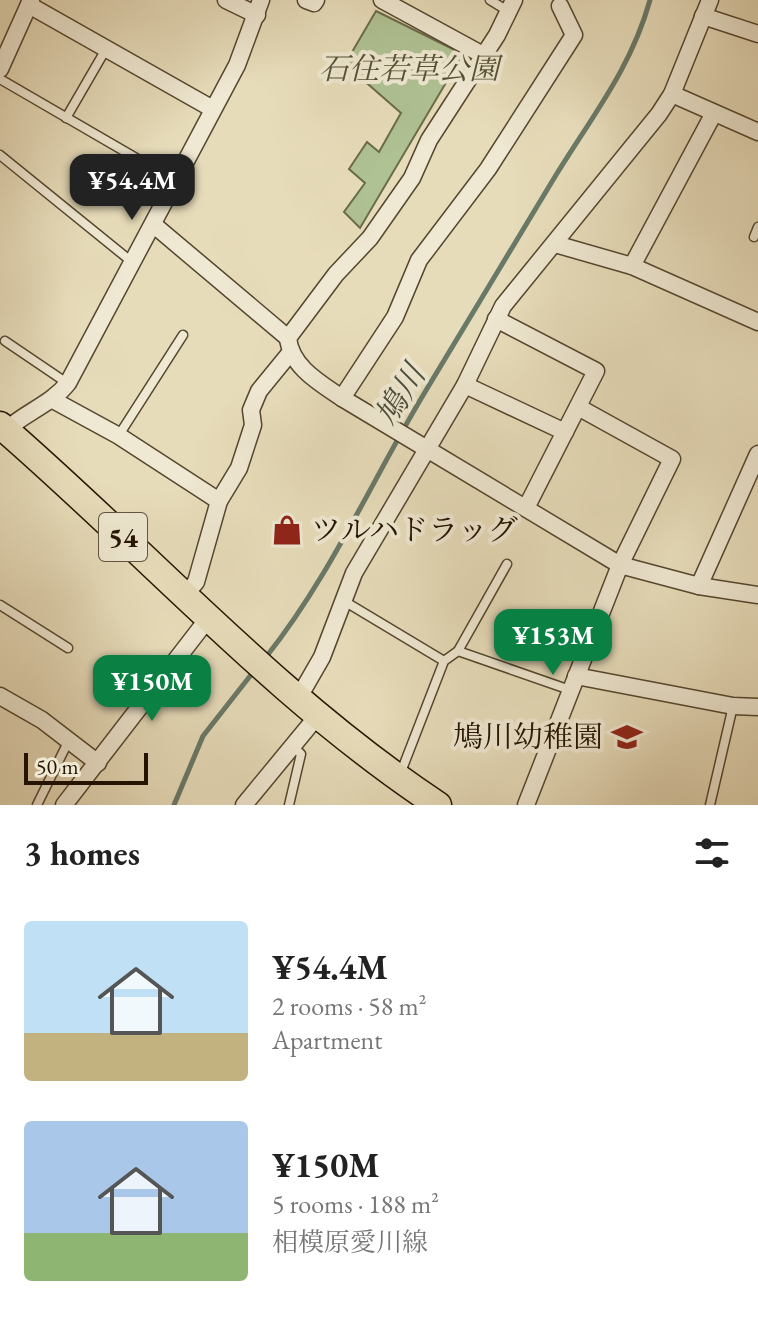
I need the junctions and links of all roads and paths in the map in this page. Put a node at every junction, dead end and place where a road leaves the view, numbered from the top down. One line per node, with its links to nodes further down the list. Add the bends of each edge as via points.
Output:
1 (226, 0): 10 (street)
2 (306, 0): 3 (street)
3 (316, 0)
4 (382, 0): 15 (street)
5 (490, 0): 9 (lane)
6 (710, 0): 11 (street)
7 (30, 2): 13 (street); 14 (street)
8 (562, 3): 38 (street, via 574,35 488,169 419,260 395,317)
9 (512, 6): 15 (street)
10 (259, 7): 19 (street, via 237,65)
11 (703, 16): 12 (street); 18 (street)
12 (758, 34)
13 (4, 46): 16 (street)
14 (106, 48): 19 (street); 21 (lane)
15 (483, 55): 35 (street, via 429,140 412,178 370,238 336,274)
16 (0, 69)
17 (0, 79): 21 (lane)
18 (672, 94): 20 (street); 28 (street)
19 (211, 108): 24 (street)
20 (714, 113): 22 (street); 30 (street)
21 (66, 118): 24 (lane)
22 (758, 132)
23 (0, 155): 29 (lane)
24 (174, 180): 25 (street)
25 (154, 225): 29 (street); 35 (street)
26 (758, 227): 27 (lane)
27 (754, 237)
28 (555, 244): 30 (street); 31 (street)
29 (132, 262): 36 (street)
30 (632, 266): 32 (street)
31 (496, 319): 37 (street); 40 (street, via 596,371)
32 (758, 322)
33 (183, 335): 43 (lane)
34 (5, 341): 36 (lane)
35 (289, 345): 38 (street, via 316,380); 46 (street, via 259,391 239,468)
36 (68, 383): 39 (street)
37 (465, 385): 42 (street); 44 (street)
38 (342, 398): 44 (street)
39 (53, 400): 41 (street); 43 (street)
40 (578, 407): 42 (street); 49 (street, via 672,459)
41 (2, 430): 51 (main road, 54)
42 (565, 432): 47 (street)
43 (119, 436): 46 (street)
44 (423, 446): 47 (street); 53 (street)
45 (758, 454): 50 (street)
46 (219, 501): 51 (street, via 196,582)
47 (526, 508): 49 (street)
48 (507, 564): 57 (lane)
49 (620, 565): 50 (street); 59 (street)
50 (699, 586): 52 (street)
51 (186, 594): 55 (main road, 54)
52 (758, 595)
53 (344, 601): 58 (lane); 60 (street, via 322,657)
54 (0, 605): 56 (lane)
55 (210, 616): 60 (main road, 54); 67 (street)
56 (68, 648)
57 (458, 651): 58 (lane); 59 (lane)
58 (444, 661): 68 (lane)
59 (573, 683): 62 (street); 74 (street)
60 (290, 689): 64 (main road, 54)
61 (0, 696): 65 (street)
62 (733, 706): 63 (street); 75 (lane)
63 (758, 707)
64 (319, 714): 66 (street); 68 (main road, 54)
65 (69, 739): 67 (street); 69 (lane)
66 (292, 746): 71 (street); 72 (lane, via 301,754)
67 (98, 763): 70 (street)
68 (399, 777): 73 (main road, 54)
69 (37, 805)
70 (64, 805)
71 (244, 805)
72 (289, 805)
73 (438, 805)
74 (526, 805)
75 (710, 805)

